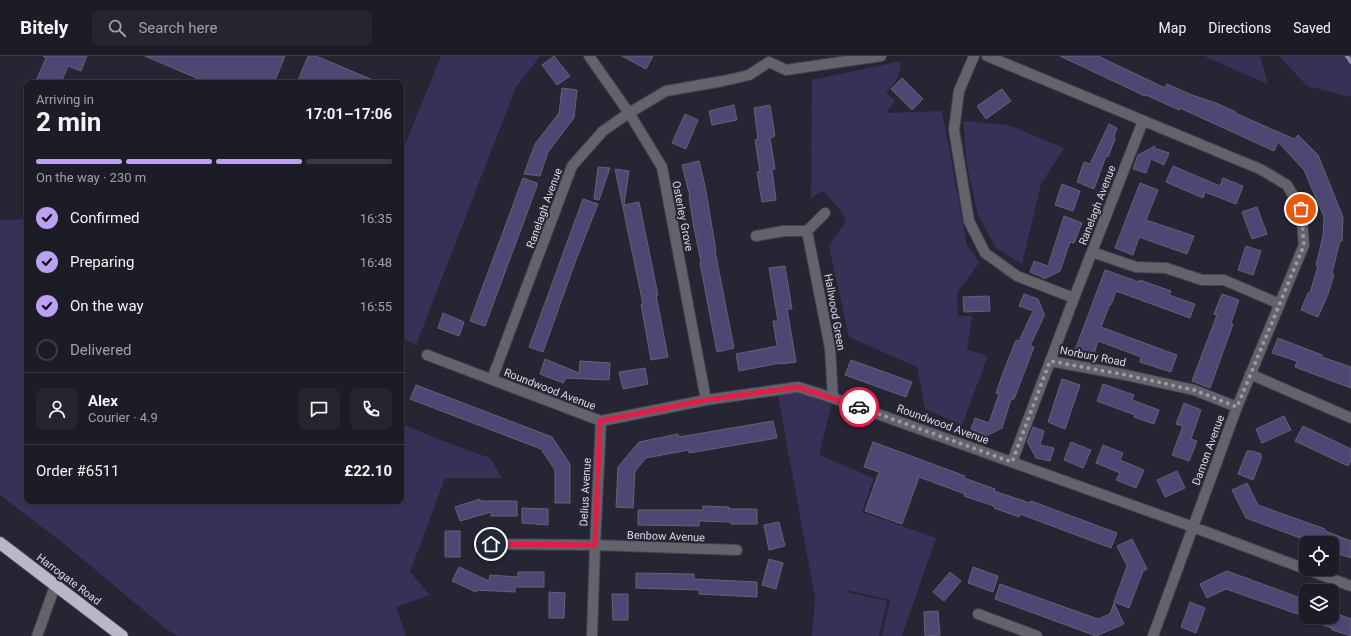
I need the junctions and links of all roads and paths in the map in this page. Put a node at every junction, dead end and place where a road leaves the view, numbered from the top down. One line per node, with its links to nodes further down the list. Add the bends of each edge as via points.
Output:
1 (589, 56): 6 (street, Osterley Grove)
2 (881, 56): 5 (street, Ranelagh Avenue, via 786,70)
3 (974, 56): 12 (street, via 959,91 954,130 969,221 985,253 1017,276)
4 (987, 56): 7 (street)
5 (768, 59): 6 (street, Ranelagh Avenue, via 749,75 666,91)
6 (629, 113): 17 (street, Ranelagh Avenue, via 603,131 572,166); 19 (street, Osterley Grove, via 662,167)
7 (1143, 121): 11 (street, Ranelagh Avenue); 13 (street, Damon Avenue, via 1260,169 1287,184 1301,209 1304,245)
8 (825, 213): 9 (street)
9 (807, 231): 10 (street, via 784,231); 18 (street, Hallwood Green, via 830,348)
10 (756, 236)
11 (1092, 252): 12 (street, Ranelagh Avenue); 13 (street, via 1136,267 1166,268 1202,280 1224,280)
12 (1074, 298): 15 (street, Norbury Road)
13 (1280, 304): 16 (street, Damon Avenue)
14 (427, 355): 17 (street, Roundwood Avenue)
15 (1050, 361): 20 (street, Norbury Road, via 1194,390); 23 (street)
16 (1250, 374): 20 (street, Damon Avenue); 21 (street)
17 (492, 379): 22 (street, Roundwood Avenue)
18 (834, 398): 19 (street, Roundwood Avenue, via 798,387); 23 (street, Roundwood Avenue)
19 (706, 400): 22 (street, Roundwood Avenue)
20 (1237, 407): 24 (street, Damon Avenue)
21 (1351, 418)
22 (600, 421): 27 (street, Delius Avenue)
23 (1012, 462): 24 (street, Roundwood Avenue)
24 (1193, 527): 30 (street, Roundwood Avenue); 36 (street, Damon Avenue)
25 (0, 543): 29 (highway, Harrogate Road)
26 (491, 544): 27 (street, Benbow Avenue)
27 (595, 545): 28 (street, Benbow Avenue); 34 (street, Delius Avenue)
28 (737, 550)
29 (55, 586): 32 (street); 33 (highway, Harrogate Road)
30 (1351, 586)
31 (978, 614): 35 (street)
32 (36, 636)
33 (122, 636)
34 (592, 636)
35 (1038, 636)
36 (1153, 636)

